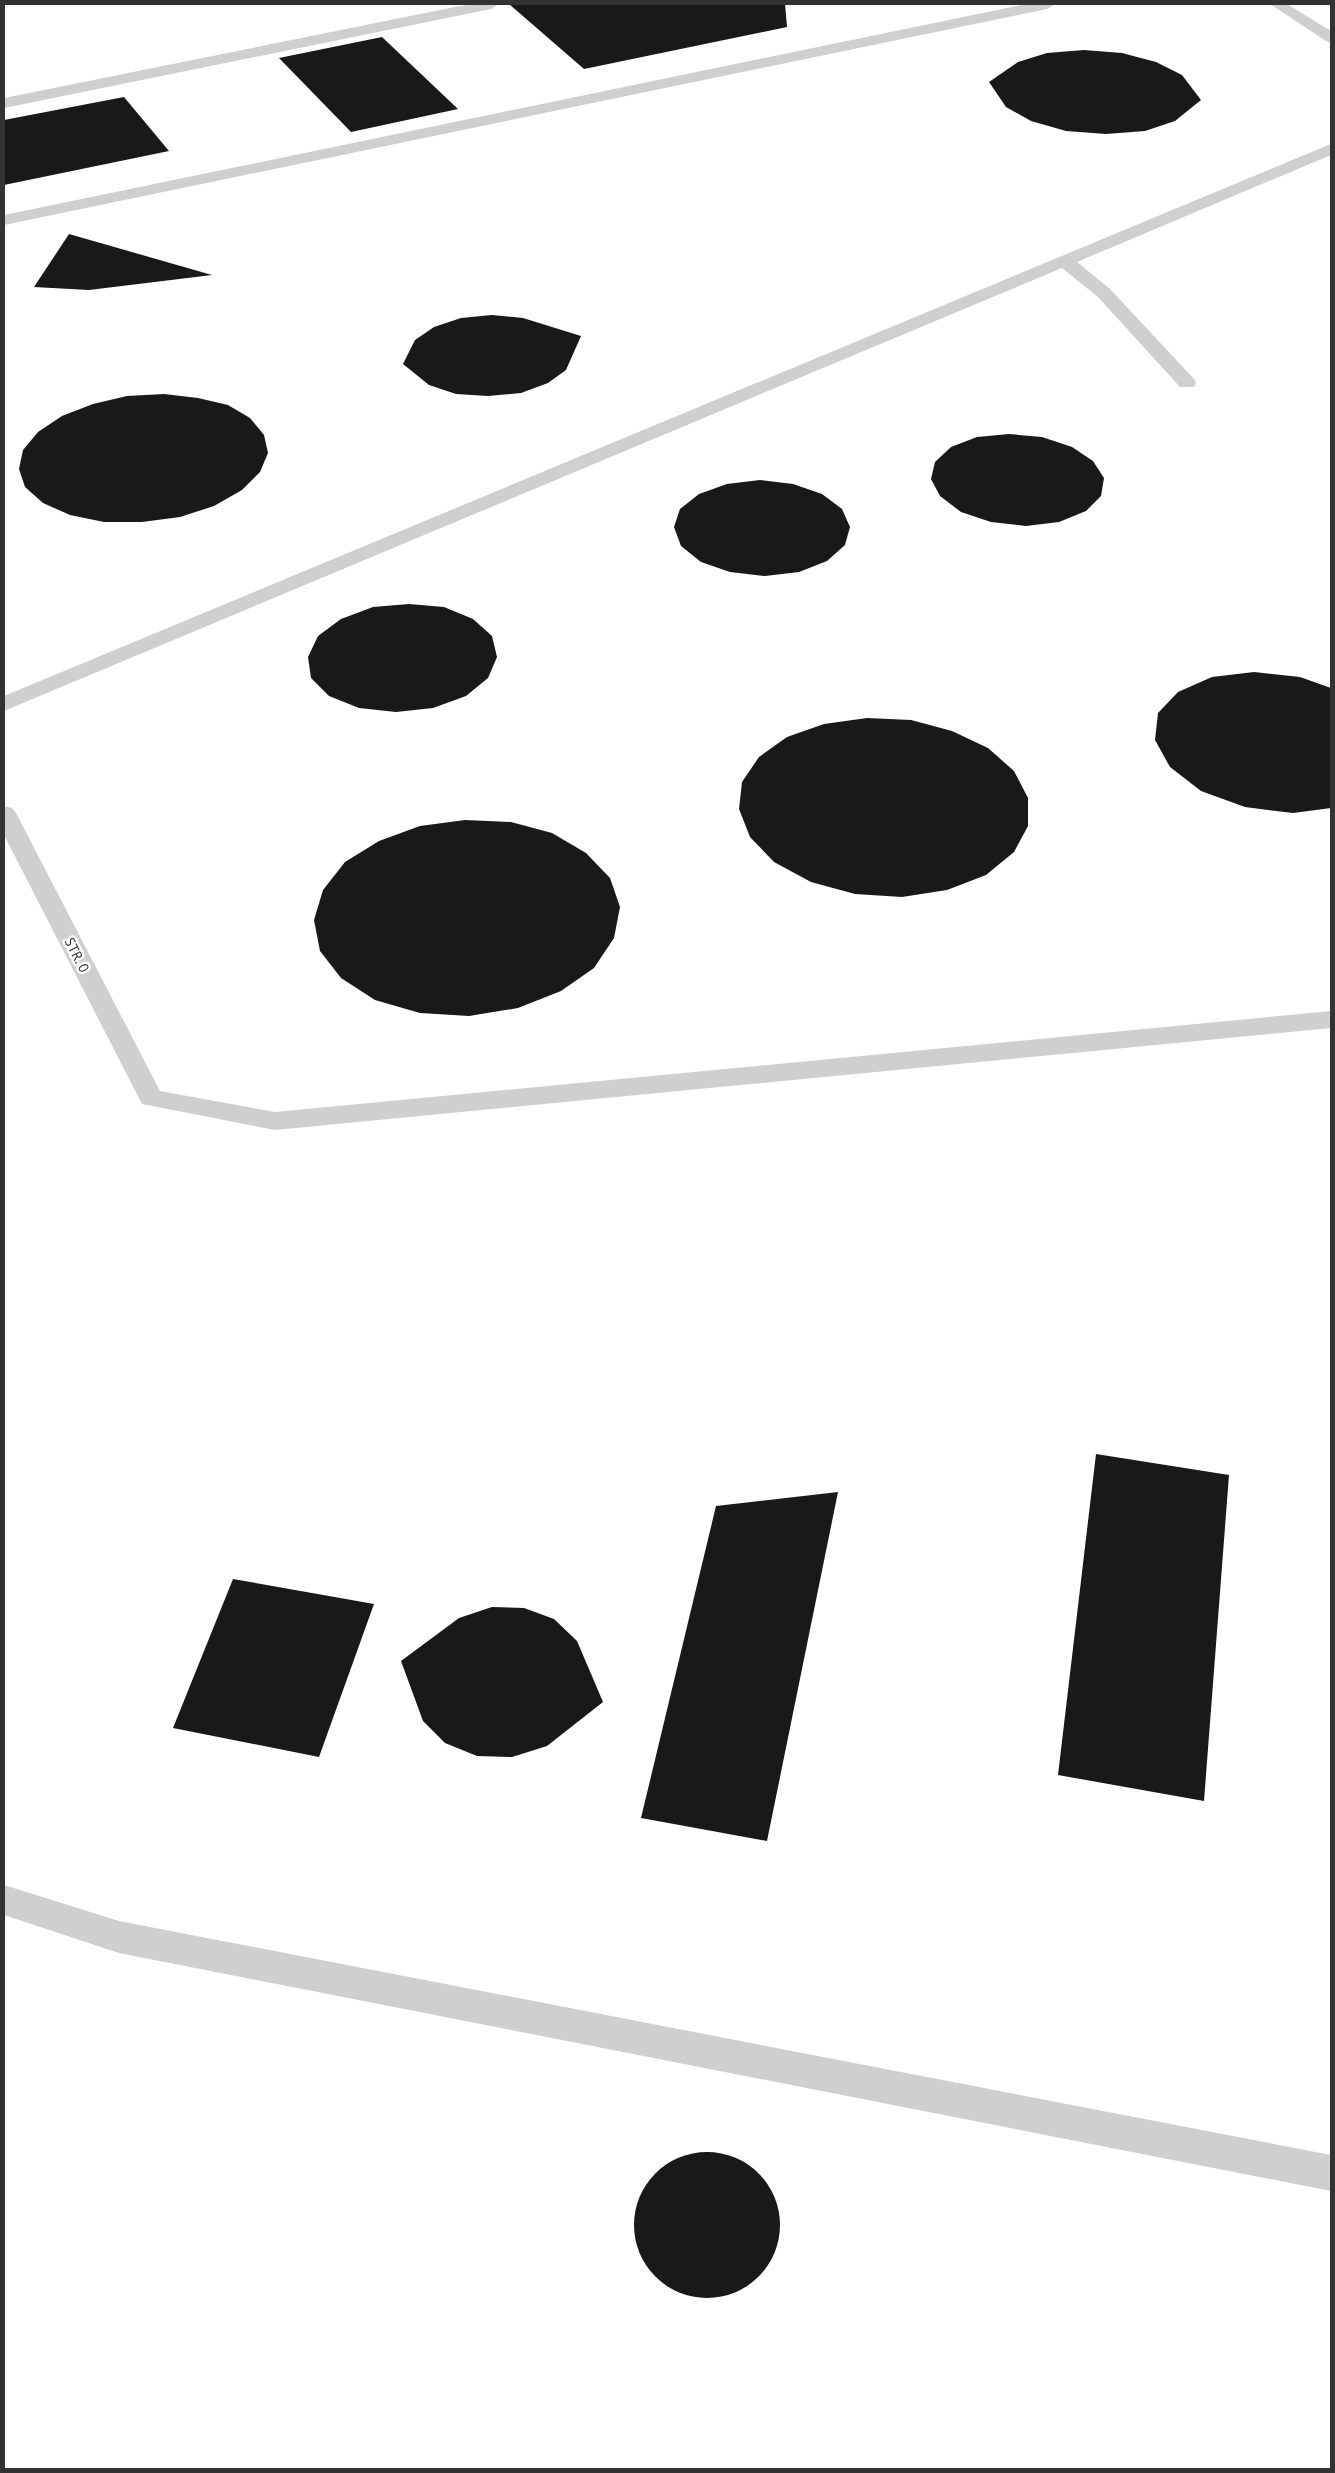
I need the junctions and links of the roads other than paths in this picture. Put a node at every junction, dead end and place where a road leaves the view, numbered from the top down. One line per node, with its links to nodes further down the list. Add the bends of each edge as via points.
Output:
1 (491, 4): 5 (lane)
2 (1047, 4): 7 (lane)
3 (1276, 4): 4 (lane)
4 (1331, 38)
5 (4, 103)
6 (1331, 149): 8 (lane)
7 (4, 220)
8 (1065, 261): 9 (lane, via 1104,293); 10 (lane)
9 (1187, 384)
10 (4, 704)
11 (4, 813): 12 (lane, STR. 0, via 151,1098 275,1120)
12 (1331, 1020)
13 (4, 1900): 14 (lane, via 119,1937)
14 (1331, 2173)

